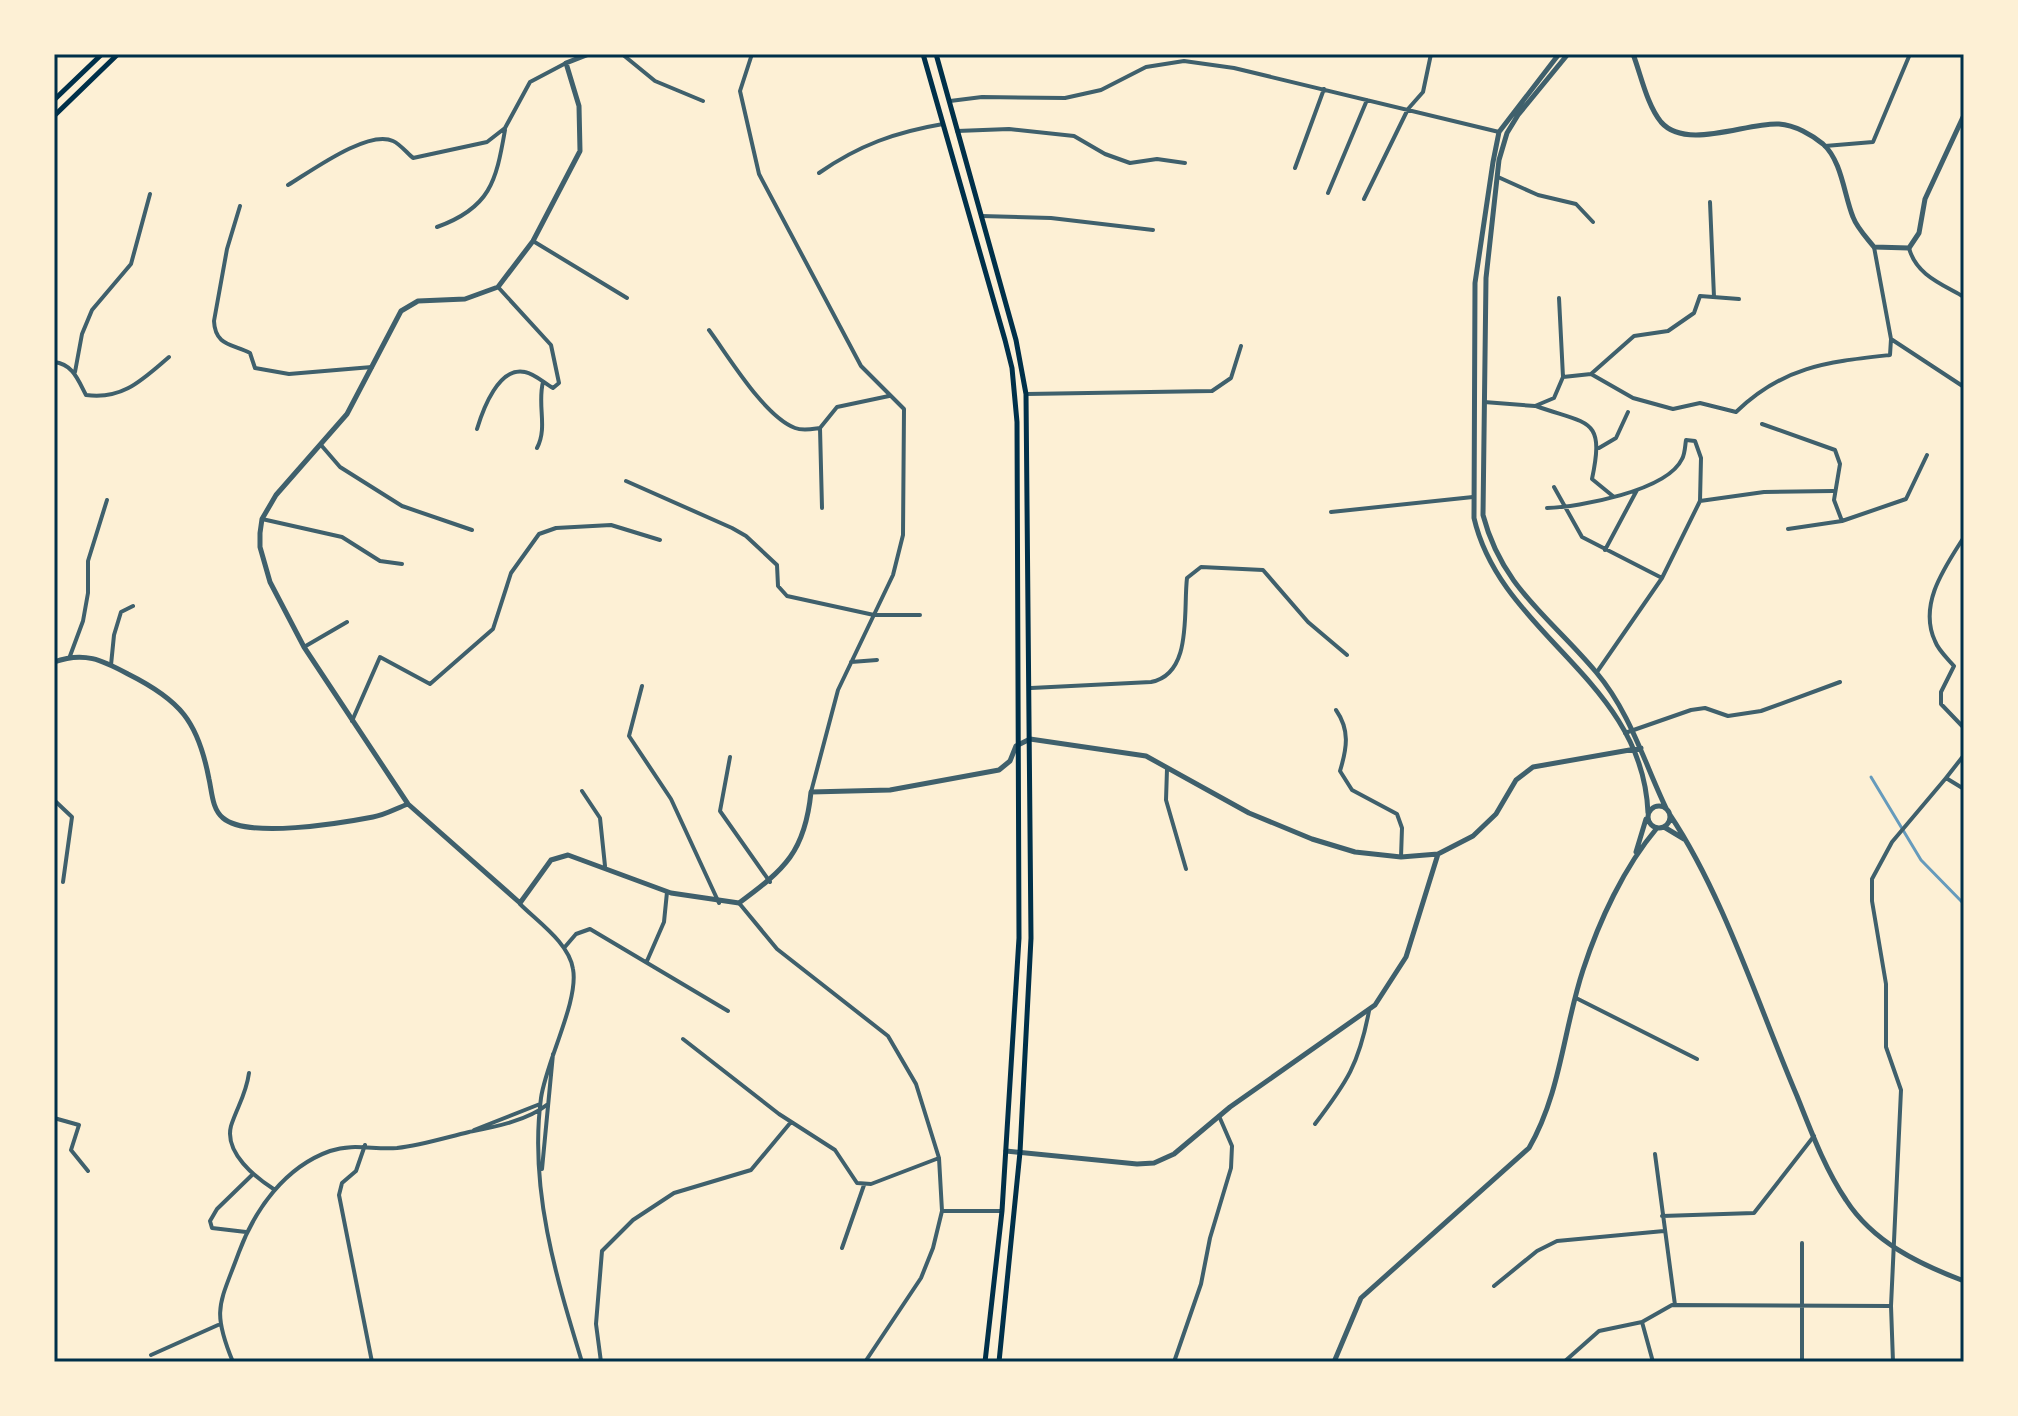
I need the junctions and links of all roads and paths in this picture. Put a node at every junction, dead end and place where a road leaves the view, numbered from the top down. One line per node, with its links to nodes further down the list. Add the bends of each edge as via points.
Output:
1 (102, 54): 15 (main road)
2 (118, 54): 21 (main road)
3 (589, 54): 13 (street)
4 (622, 54): 17 (street, via 655,81)
5 (752, 54): 62 (street, via 740,91 759,174 861,366)
6 (923, 54): 22 (main road)
7 (936, 54): 18 (main road)
8 (1431, 54): 19 (street, via 1423,92)
9 (1559, 54): 25 (street)
10 (1568, 54): 30 (street, via 1507,133)
11 (1633, 54): 26 (street, via 1657,115 1672,130 1715,133 1778,123)
12 (1910, 54): 26 (street, via 1873,142)
13 (566, 63): 23 (street, via 530,82); 41 (street, via 579,106 580,151)
14 (1324, 89): 16 (street); 18 (street, via 1184,61 1146,67 1101,90 1065,98); 28 (street)
15 (54, 100)
16 (1367, 100): 19 (street); 32 (street)
17 (703, 101)
18 (950, 101): 24 (main road)
19 (1408, 109): 25 (street); 34 (street)
20 (1964, 115): 43 (street)
21 (54, 116)
22 (943, 124): 29 (street, via 863,145); 115 (main road, via 1014,381)
23 (505, 128): 31 (street, via 487,142 413,158 395,141 382,138 353,147); 39 (street, via 497,178 485,196 464,217)
24 (957, 131): 27 (street, via 1055,133 1074,136 1130,163); 37 (main road)
25 (1499, 132): 77 (street, via 1475,283)
26 (1825, 146): 42 (street, via 1854,221)
27 (1185, 163)
28 (1295, 168)
29 (819, 173)
30 (1498, 177): 38 (street, via 1576,204); 63 (street, via 1486,278)
31 (288, 185)
32 (1328, 193)
33 (150, 194): 56 (street, via 131,264 92,310)
34 (1364, 199)
35 (1710, 202): 45 (street)
36 (240, 206): 55 (street, via 214,321 224,343 250,353 255,368 289,374)
37 (981, 216): 40 (street); 61 (main road)
38 (1593, 222)
39 (437, 227)
40 (1153, 230)
41 (533, 241): 44 (street); 47 (street)
42 (1874, 247): 43 (street); 51 (street)
43 (1909, 248): 46 (street, via 1912,261 1925,274)
44 (498, 287): 55 (street, via 465,299 409,304); 59 (street, via 551,345 559,384 553,388)
45 (1714, 297): 49 (street); 57 (street, via 1700,296 1694,313 1668,331 1634,336)
46 (1964, 297)
47 (627, 298)
48 (1559, 298): 58 (street)
49 (1739, 299)
50 (709, 330): 67 (street, via 784,422 799,430)
51 (1891, 339): 57 (street, via 1890,355 1818,362 1756,393 1736,412 1700,403 1673,409 1633,398); 60 (street)
52 (1241, 346): 61 (street, via 1231,378 1212,391)
53 (169, 357): 56 (street, via 131,390 106,398 86,395)
54 (54, 362): 56 (street)
55 (372, 367): 69 (street, via 347,414)
56 (75, 372)
57 (1591, 374): 58 (street)
58 (1563, 377): 64 (street, via 1554,398)
59 (543, 382): 68 (street, via 525,372 506,376 486,399); 70 (street, via 543,433)
60 (1964, 387)
61 (1026, 394): 108 (main road)
62 (889, 396): 67 (street, via 837,407); 95 (street, via 904,409 903,535 893,575)
63 (1484, 402): 64 (street); 105 (street, via 1481,493 1493,549 1532,606)
64 (1535, 406): 71 (street, via 1589,425)
65 (1628, 412): 71 (street, via 1616,438)
66 (1762, 424): 76 (street, via 1835,450 1840,464)
67 (820, 428): 81 (street)
68 (477, 429)
69 (321, 445): 85 (street, via 276,495); 88 (street, via 340,467 402,506)
70 (537, 448)
71 (1599, 448): 78 (street, via 1592,479)
72 (1927, 455): 86 (street, via 1906,499)
73 (626, 481): 95 (street, via 746,536 777,565 784,594)
74 (1554, 487): 83 (street)
75 (1637, 490): 78 (street); 80 (street, via 1669,475 1682,460 1686,440 1695,441 1701,458); 91 (street)
76 (1833, 491): 80 (street, via 1764,492); 86 (street)
77 (1473, 497): 84 (street); 113 (street, via 1479,538 1502,582 1585,673)
78 (1614, 497): 83 (street)
79 (107, 500): 100 (street, via 88,561 83,621)
80 (1700, 501): 93 (street)
81 (822, 508)
82 (1547, 508): 83 (street)
83 (1565, 508): 91 (street, via 1578,534)
84 (1331, 512)
85 (262, 519): 92 (street, via 342,537 380,561); 98 (street, via 264,565)
86 (1842, 521): 87 (street)
87 (1788, 529)
88 (472, 530)
89 (1964, 537): 111 (street, via 1938,579 1930,605 1934,640 1954,666 1941,704)
90 (660, 540): 110 (street, via 611,525 539,534 511,573 493,629 430,684 380,657)
91 (1605, 550): 93 (street)
92 (402, 564)
93 (1662, 578): 105 (street)
94 (133, 606): 104 (street, via 121,612)
95 (874, 615): 96 (street); 103 (street)
96 (920, 615)
97 (347, 622): 98 (street)
98 (304, 647): 110 (street)
99 (1347, 655): 108 (street, via 1308,622 1263,570 1199,567 1187,578 1179,664 1166,677)
100 (70, 656): 102 (street); 104 (street, via 91,656)
101 (877, 660): 103 (street)
102 (54, 662)
103 (851, 662): 124 (street, via 838,690)
104 (111, 665): 126 (street, via 161,690 183,712 199,739 214,805 234,824 248,829 376,817)
105 (1597, 672): 112 (street)
106 (1840, 682): 112 (street, via 1761,711 1728,716 1705,708)
107 (642, 686): 140 (street, via 629,738 671,799)
108 (1031, 688): 114 (main road)
109 (1336, 710): 132 (street, via 1346,725 1340,771 1352,790 1397,814)
110 (352, 721): 126 (street)
111 (1964, 728)
112 (1632, 729): 113 (street); 116 (street)
113 (1625, 733): 117 (street)
114 (1030, 739): 115 (street); 120 (street, via 1146,756); 162 (main road, via 1031,938)
115 (1016, 746): 124 (street, via 999,770 905,789); 161 (main road, via 1019,938)
116 (1641, 748): 117 (street); 127 (street)
117 (1633, 750): 128 (street, via 1645,784); 131 (street, via 1533,767 1516,780 1482,830)
118 (1964, 755): 121 (street)
119 (730, 757): 137 (street, via 720,811)
120 (1167, 769): 132 (street, via 1312,839 1355,852); 135 (street, via 1166,800)
121 (1946, 778): 122 (street); 177 (street, via 1892,842 1872,879 1886,984 1886,1047 1901,1090)
122 (1964, 789)
123 (582, 791): 134 (street, via 600,818)
124 (811, 792): 137 (street, via 799,849)
125 (54, 800): 136 (street, via 72,817)
126 (408, 804): 139 (street)
127 (1668, 812): 128 (street, via 1656,806); 129 (street); 130 (street)
128 (1647, 815): 129 (street, via 1650,824); 133 (street)
129 (1660, 828): 130 (street); 133 (street)
130 (1688, 842): 159 (street)
131 (1438, 854): 132 (street); 146 (street, via 1406,957)
132 (1401, 857)
133 (1633, 860): 144 (street, via 1605,915)
134 (605, 866): 138 (street); 139 (street, via 574,855 551,860)
135 (1186, 869)
136 (63, 882)
137 (770, 882): 141 (street)
138 (667, 892): 140 (street); 143 (street, via 664,922)
139 (520, 903): 142 (street)
140 (719, 903): 141 (street)
141 (739, 903): 164 (street, via 777,949 888,1036 916,1084)
142 (564, 948): 143 (street, via 576,934 590,929); 148 (street, via 574,977)
143 (647, 961): 145 (street)
144 (1576, 998): 149 (street); 194 (street, via 1550,1106 1529,1148 1361,1298)
145 (728, 1011)
146 (1369, 1011): 154 (street); 157 (street, via 1350,1078)
147 (683, 1039): 156 (street)
148 (553, 1051): 151 (street); 152 (street)
149 (1697, 1059)
150 (249, 1073): 167 (street, via 231,1140)
151 (540, 1104): 152 (street); 153 (street); 158 (street)
152 (548, 1104): 153 (street); 166 (street)
153 (540, 1111): 158 (street); 166 (street)
154 (1219, 1116): 162 (street, via 1174,1154 1154,1163); 193 (street, via 1232,1146 1231,1168)
155 (54, 1118): 165 (street, via 79,1125 71,1150)
156 (791, 1122): 168 (street, via 835,1150 852,1179); 189 (street, via 751,1170 674,1193 633,1220 602,1251 596,1324)
157 (1315, 1124)
158 (472, 1131): 160 (street, via 407,1146)
159 (1814, 1136): 172 (street, via 1754,1213); 177 (street, via 1846,1202)
160 (365, 1145): 169 (street, via 330,1150); 187 (street, via 356,1171 342,1183 339,1195)
161 (1006, 1151): 162 (street); 171 (main road)
162 (1020, 1152): 192 (main road)
163 (1655, 1154): 172 (street)
164 (939, 1158): 168 (street); 170 (street)
165 (88, 1171)
166 (541, 1171): 188 (street, via 549,1247)
167 (252, 1175): 169 (street); 174 (street, via 210,1221 212,1228)
168 (864, 1185): 176 (street)
169 (275, 1190): 174 (street, via 254,1213)
170 (942, 1211): 171 (street); 190 (street, via 921,1278)
171 (1002, 1211): 191 (main road)
172 (1662, 1216): 173 (street)
173 (1664, 1231): 179 (street, via 1557,1241); 181 (street)
174 (246, 1232): 184 (street, via 221,1299)
175 (1802, 1243): 180 (street)
176 (842, 1248)
177 (1894, 1248): 178 (street); 182 (street)
178 (1964, 1281)
179 (1494, 1286)
180 (1801, 1303): 181 (street); 182 (street); 197 (street)
181 (1675, 1305): 183 (street)
182 (1891, 1306): 198 (street)
183 (1642, 1322): 195 (street, via 1599,1331); 196 (street)
184 (218, 1325): 185 (street); 186 (street)
185 (151, 1355)
186 (233, 1362)
187 (372, 1362)
188 (582, 1362)
189 (601, 1362)
190 (865, 1362)
191 (985, 1362)
192 (999, 1362)
193 (1174, 1362)
194 (1334, 1362)
195 (1564, 1362)
196 (1653, 1362)
197 (1802, 1362)
198 (1893, 1362)

